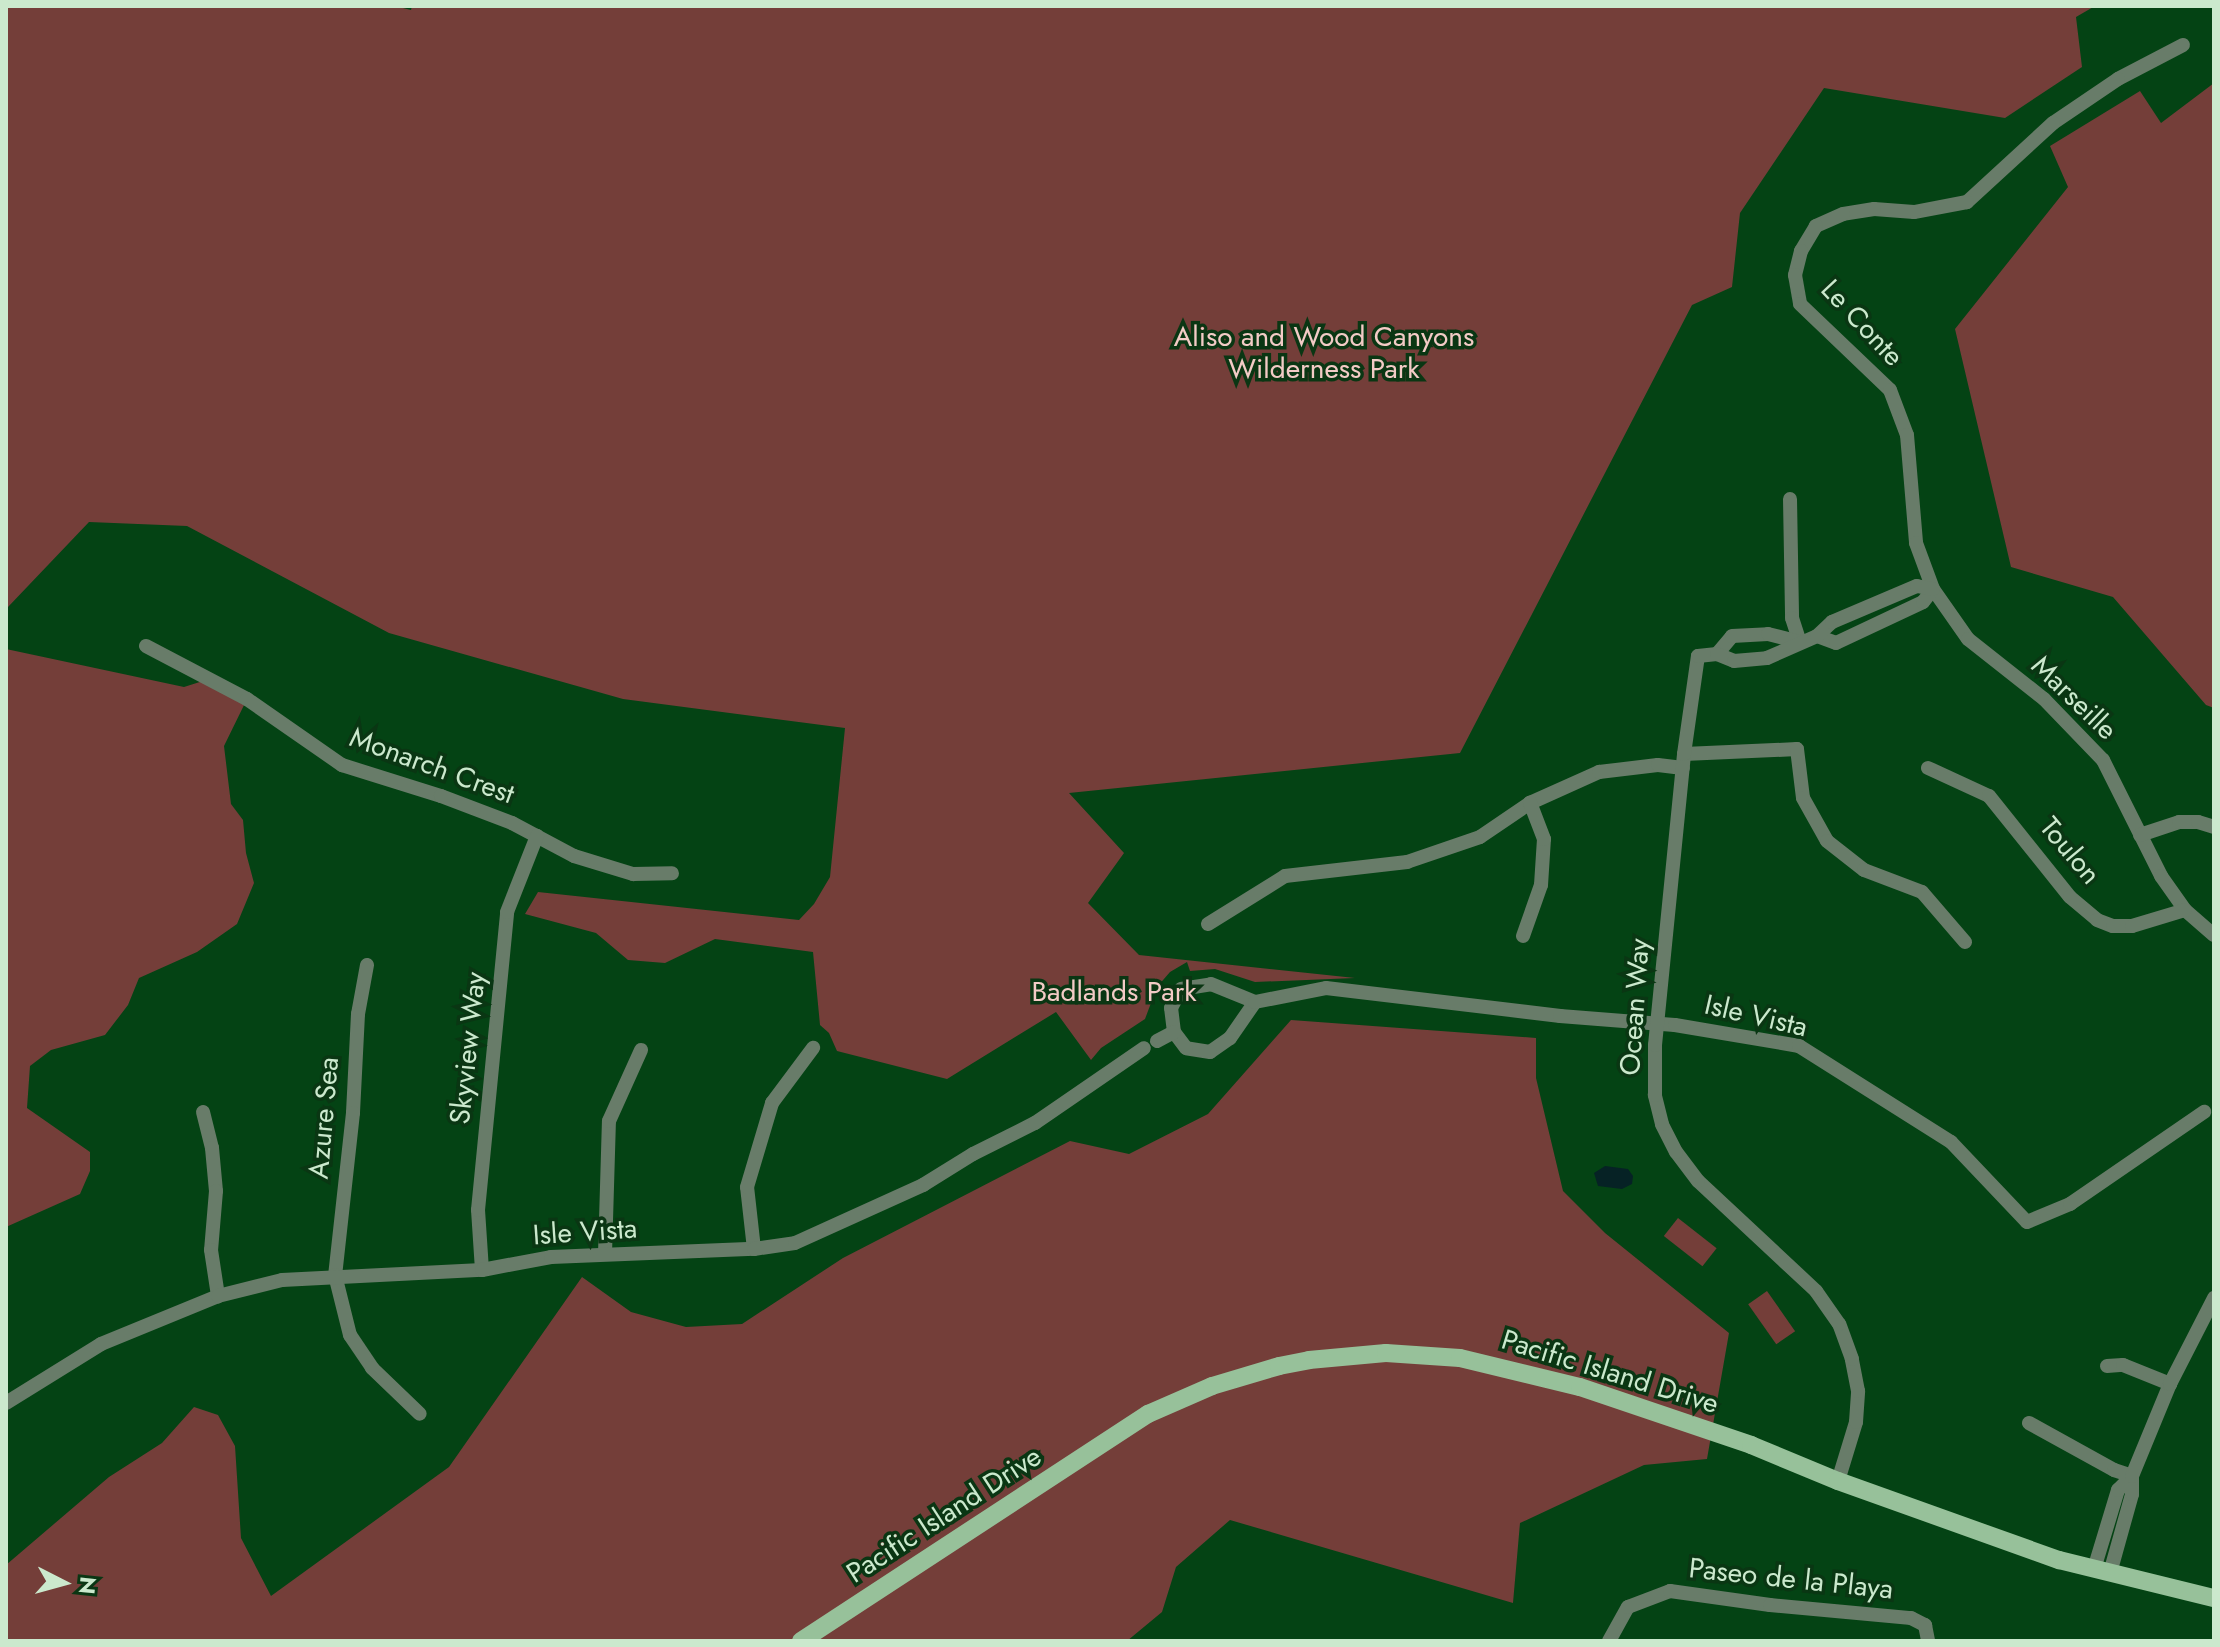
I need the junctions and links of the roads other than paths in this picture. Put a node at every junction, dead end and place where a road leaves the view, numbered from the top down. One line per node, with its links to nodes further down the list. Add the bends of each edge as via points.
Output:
1 (2183, 45): 3 (street, Le Conte, via 2118,79 2053,123 1967,202 1914,212 1874,209 1843,214 1816,226 1801,251 1795,275 1800,304 1890,390 1907,435 1916,543)
2 (1790, 499): 4 (street, via 1792,618)
3 (1933, 589): 4 (street, via 1917,586 1832,622); 11 (street, Marseille, via 1968,639 2044,699 2103,760)
4 (1800, 642): 6 (street, via 1767,658 1734,661); 6 (street, via 1768,634 1732,636)
5 (146, 646): 12 (street, Monarch Crest, via 247,699 342,765 441,796)
6 (1717, 654): 7 (street, Ocean Way, via 1698,656)
7 (1684, 761): 9 (street, via 1599,772); 18 (street, via 1797,749 1803,798 1827,841 1864,870 1922,892); 21 (street, Ocean Way)
8 (1928, 768): 14 (street, Toulon, via 1989,796 2070,897 2097,920 2132,926)
9 (1530, 803): 15 (street, via 1480,837 1407,862 1285,876); 17 (street, via 1544,839 1541,885)
10 (2214, 827): 11 (street, via 2179,822)
11 (2140, 835): 14 (street, Marseille)
12 (537, 836): 13 (street, Monarch Crest, via 574,856 633,874); 29 (street, Skyview Way, via 507,912 478,1210)
13 (672, 873)
14 (2185, 910): 16 (street, Marseille)
15 (1208, 924)
16 (2214, 935)
17 (1523, 936)
18 (1965, 942)
19 (367, 965): 30 (street, Azure Sea)
20 (1255, 1002): 21 (street, Isle Vista, via 1326,988); 22 (street, via 1230,1038 1210,1052 1186,1048); 22 (street, via 1211,984 1181,989 1171,1008)
21 (1657, 1024): 26 (street, Isle Vista, via 1799,1046 1951,1142 2027,1222 2070,1204); 39 (street, Ocean Way, via 1655,1095 1676,1152 1698,1181 1816,1291 1839,1324 1858,1391 1856,1422)
22 (1174, 1032): 27 (street, Isle Vista, via 1035,1123 923,1185 807,1238)
23 (813, 1048): 27 (street, via 772,1103 747,1187)
24 (641, 1050): 28 (street, via 609,1121)
25 (203, 1112): 31 (street, via 215,1176 211,1250)
26 (2204, 1112)
27 (754, 1249): 28 (street, Isle Vista)
28 (605, 1254): 29 (street, Isle Vista)
29 (482, 1270): 30 (street, Isle Vista)
30 (335, 1275): 31 (street, Isle Vista, via 282,1280); 36 (street, via 350,1335 372,1368)
31 (218, 1296): 35 (street, Isle Vista, via 101,1344)
32 (2214, 1298): 34 (street)
33 (2107, 1366): 34 (street, via 2123,1365)
34 (2170, 1384): 38 (street)
35 (6, 1403)
36 (420, 1414)
37 (2029, 1423): 38 (street)
38 (2132, 1476): 40 (street, via 2118,1490)
39 (1838, 1481): 40 (main road, Pacific Island Drive); 42 (main road, Pacific Island Drive, via 1751,1445 1504,1366 1419,1354 1309,1360 1212,1386 1148,1414)
40 (2102, 1571): 41 (main road, Pacific Island Drive)
41 (2214, 1598)
42 (801, 1641)
43 (1609, 1641): 44 (street, Paseo de la Playa, via 1628,1607 1670,1591 1911,1618 1925,1625)
44 (1928, 1641)

